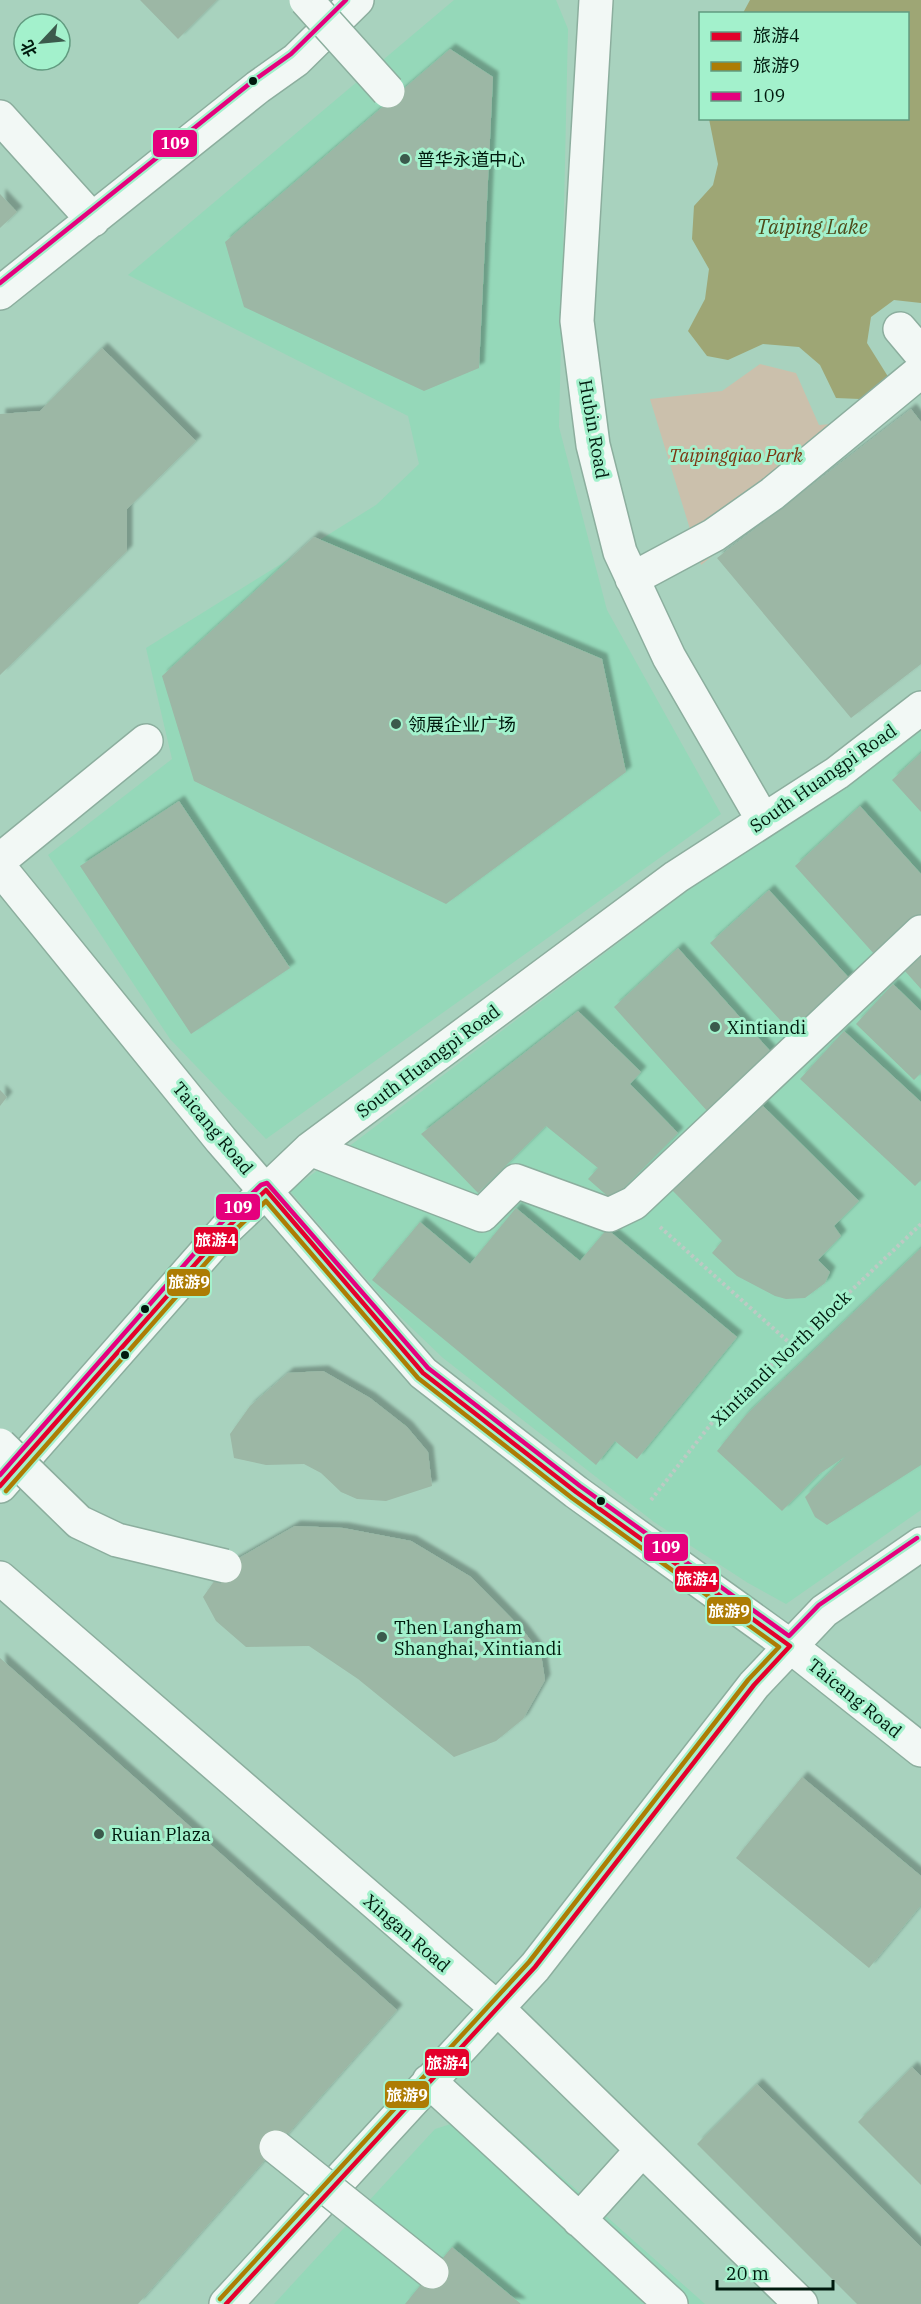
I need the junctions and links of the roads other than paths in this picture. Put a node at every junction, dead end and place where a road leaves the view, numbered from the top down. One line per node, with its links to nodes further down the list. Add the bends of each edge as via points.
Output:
1 (306, 0): 4 (street, bridge)
2 (357, 0): 4 (street)
3 (596, 0): 12 (street, Hubin Road, via 577,321 593,445 620,552)
4 (330, 26): 5 (street, bridge); 7 (street, via 296,60)
5 (388, 91)
6 (0, 117): 7 (street)
7 (93, 220): 8 (street)
8 (0, 293)
9 (900, 329): 10 (street)
10 (921, 354)
11 (921, 371): 12 (street, via 772,494 714,535)
12 (632, 579): 15 (street, Hubin Road, via 669,657)
13 (921, 708): 15 (street, South Huangpi Road, via 837,772)
14 (146, 741): 16 (street)
15 (763, 820): 19 (street, South Huangpi Road, via 676,876)
16 (0, 860)
17 (0, 868): 20 (street, Taicang Road)
18 (921, 932): 19 (street, via 634,1203 609,1215 516,1181 482,1215)
19 (310, 1149): 20 (street, South Huangpi Road)
20 (266, 1190): 22 (street, South Huangpi Road, via 227,1228); 26 (street, Taicang Road, via 423,1373)
21 (0, 1445): 24 (street, bridge, via 79,1522 117,1540)
22 (0, 1486)
23 (921, 1544): 26 (street, via 824,1611)
24 (225, 1566)
25 (0, 1578): 28 (street, Xingan Road)
26 (790, 1646): 27 (street, Taicang Road); 28 (street, via 754,1685)
27 (921, 1750)
28 (498, 2009): 29 (street); 31 (street, Xingan Road)
29 (429, 2081): 32 (street); 34 (street)
30 (276, 2147): 33 (street, bridge)
31 (642, 2150): 32 (street); 36 (street, Xingan Road)
32 (579, 2220): 35 (street)
33 (432, 2272)
34 (226, 2304)
35 (671, 2304)
36 (801, 2304)

